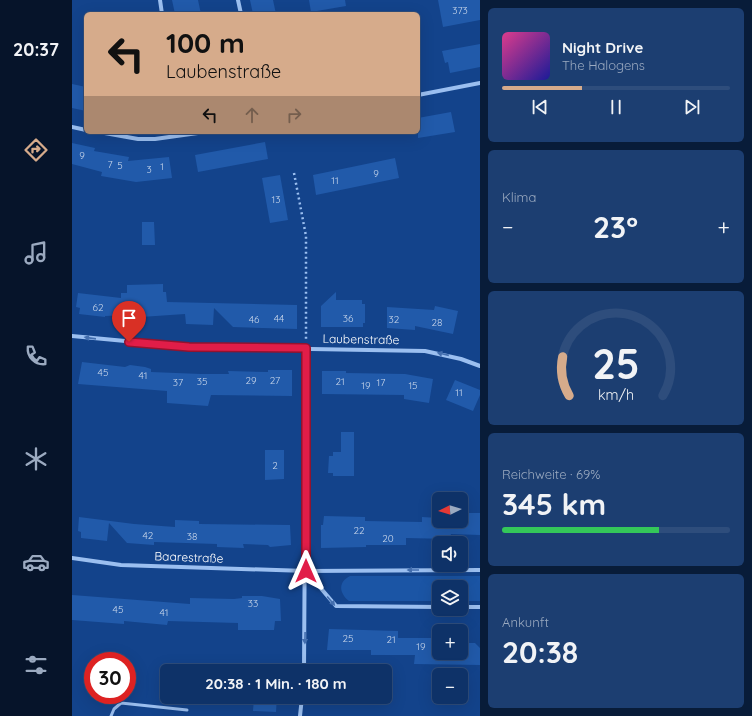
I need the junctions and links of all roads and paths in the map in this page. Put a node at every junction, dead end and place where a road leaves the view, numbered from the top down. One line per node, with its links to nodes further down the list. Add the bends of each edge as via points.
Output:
1 (160, 0): 3 (street)
2 (238, 0): 4 (street)
3 (162, 12)
4 (241, 12)
5 (480, 83): 6 (street)
6 (420, 94)
7 (72, 127): 8 (street)
8 (84, 130)
9 (110, 134): 10 (street, via 138,139)
10 (183, 134)
11 (294, 173): 13 (path, via 306,236)
12 (72, 336): 13 (street, Laubenstraße, one-way to 12, via 189,347)
13 (306, 348): 14 (street, Laubenstraße, one-way to 13, via 425,351); 17 (street)
14 (480, 366)
15 (72, 558): 17 (street, Baarestraße, via 121,565)
16 (480, 570): 17 (street, Baarestraße, one-way to 17)
17 (306, 571): 18 (street, one-way to 18, via 336,606); 21 (street, one-way to 21)
18 (432, 607)
19 (468, 607): 20 (street)
20 (480, 607)
21 (304, 664)
22 (301, 704): 25 (street)
23 (187, 710): 24 (lane, via 121,703)
24 (111, 716)
25 (300, 716)

